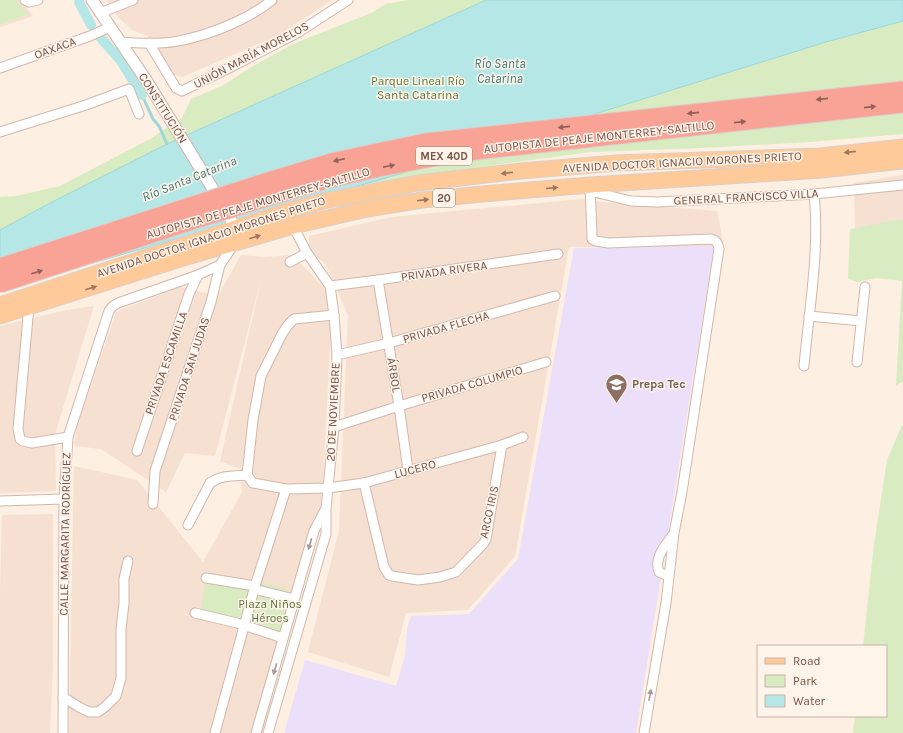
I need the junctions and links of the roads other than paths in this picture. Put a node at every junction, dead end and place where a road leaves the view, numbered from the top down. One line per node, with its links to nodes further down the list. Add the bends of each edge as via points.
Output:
1 (25, 0): 2 (street)
2 (38, 0)
3 (92, 0): 7 (street, CONSTITUCIÓN)
4 (133, 0): 7 (street)
5 (272, 0): 10 (street, via 247,17 214,31 182,40)
6 (348, 0): 10 (street, UNIÓN MARÍA MORELOS, via 299,32 182,91 176,88)
7 (100, 13): 8 (street, CONSTITUCIÓN)
8 (110, 26): 9 (street, CONSTITUCIÓN); 11 (street, OAXACA, via 90,36)
9 (121, 42): 10 (street); 22 (street, CONSTITUCIÓN, bridge)
10 (148, 44)
11 (0, 68)
12 (903, 90): 29 (highway, AUTOPISTA DE PEAJE MONTERREY-SALTILLO / MEX 40D, one-way to 29, bridge, via 425,142 336,161 271,180)
13 (903, 104): 32 (highway, AUTOPISTA DE PEAJE MONTERREY-SALTILLO / MEX 40D, one-way to 13, bridge, via 208,216 326,180 379,168 458,153)
14 (139, 114): 15 (street, via 129,89)
15 (0, 132)
16 (903, 147): 17 (main road, AVENIDA DOCTOR IGNACIO MORONES PRIETO / 20, one-way to 17, via 820,156)
17 (693, 160): 20 (main road, via 665,170 597,175 593,178); 22 (main road, AVENIDA DOCTOR IGNACIO MORONES PRIETO / 20, one-way to 22, via 616,163 418,183 324,200)
18 (903, 161): 20 (main road, AVENIDA DOCTOR IGNACIO MORONES PRIETO / 20)
19 (903, 185): 21 (street, GENERAL FRANCISCO VILLA)
20 (590, 188): 21 (street, GENERAL FRANCISCO VILLA, via 631,201 657,202); 23 (main road, AVENIDA DOCTOR IGNACIO MORONES PRIETO / 20, one-way to 20, via 337,215 422,200); 75 (street, one-way to 20, via 719,247 716,240 710,239 596,241 592,238)
21 (814, 194): 40 (street, via 816,238)
22 (232, 223): 24 (street); 36 (main road, AVENIDA DOCTOR IGNACIO MORONES PRIETO / 20)
23 (293, 226): 24 (main road, AVENIDA DOCTOR IGNACIO MORONES PRIETO / 20, one-way to 23); 25 (street, 20 DE NOVIEMBRE)
24 (234, 244): 28 (street); 37 (main road, AVENIDA DOCTOR IGNACIO MORONES PRIETO / 20, one-way to 24)
25 (306, 253): 27 (street); 33 (street, 20 DE NOVIEMBRE)
26 (558, 254): 31 (street, PRIVADA RIVERA)
27 (290, 262)
28 (220, 265): 30 (street, CALLE MARGARITA RODRÍGUEZ); 60 (street, PRIVADA SAN JUDAS, via 211,302 155,472)
29 (0, 267)
30 (198, 275): 49 (street, CALLE MARGARITA RODRÍGUEZ, via 118,303 109,311); 52 (street, PRIVADA ESCAMILLA, via 189,294)
31 (378, 280): 33 (street, PRIVADA RIVERA); 42 (street, ÁRBOL)
32 (0, 284)
33 (330, 286): 38 (street, 20 DE NOVIEMBRE)
34 (865, 287): 41 (street)
35 (555, 296): 42 (street, PRIVADA FLECHA)
36 (0, 305)
37 (29, 306): 39 (main road, AVENIDA DOCTOR IGNACIO MORONES PRIETO / 20); 49 (street, via 18,430 20,439 32,443)
38 (334, 315): 43 (street, 20 DE NOVIEMBRE); 54 (street, via 294,319 282,334 261,376)
39 (0, 316)
40 (809, 316): 41 (street); 46 (street)
41 (861, 321): 45 (street)
42 (389, 343): 43 (street, PRIVADA FLECHA); 47 (street, ÁRBOL)
43 (337, 355): 48 (street, 20 DE NOVIEMBRE)
44 (546, 362): 47 (street, PRIVADA COLUMPIO)
45 (857, 362)
46 (804, 366)
47 (399, 406): 48 (street, PRIVADA COLUMPIO); 53 (street, ÁRBOL)
48 (334, 426): 56 (street, 20 DE NOVIEMBRE)
49 (68, 437): 58 (street, CALLE MARGARITA RODRÍGUEZ)
50 (523, 437): 51 (street, LUCERO)
51 (502, 445): 53 (street, LUCERO); 55 (street, ARCO IRIS, via 486,539 456,572 446,576 418,580 386,573)
52 (137, 451)
53 (408, 470): 55 (street, LUCERO)
54 (247, 475): 57 (street, LUCERO, via 252,483); 62 (street, via 222,477 210,483)
55 (364, 483): 56 (street, LUCERO)
56 (328, 488): 57 (street, LUCERO); 61 (street, 20 DE NOVIEMBRE)
57 (286, 489): 65 (street)
58 (64, 499): 59 (street); 70 (street, CALLE MARGARITA RODRÍGUEZ)
59 (0, 501)
60 (153, 504)
61 (326, 509): 66 (street, one-way to 66, via 314,531); 74 (street, 20 DE NOVIEMBRE, via 326,534)
62 (188, 525)
63 (128, 561): 70 (street, via 124,579 120,678 116,696 98,712 79,708)
64 (206, 578): 65 (street)
65 (255, 588): 66 (street); 68 (street)
66 (294, 599): 69 (street)
67 (195, 613): 68 (street)
68 (245, 626): 69 (street); 72 (street)
69 (284, 638): 73 (street, one-way to 73)
70 (63, 697): 71 (street, CALLE MARGARITA RODRÍGUEZ)
71 (63, 733)
72 (215, 733)
73 (256, 733)
74 (268, 733)
75 (644, 733)

